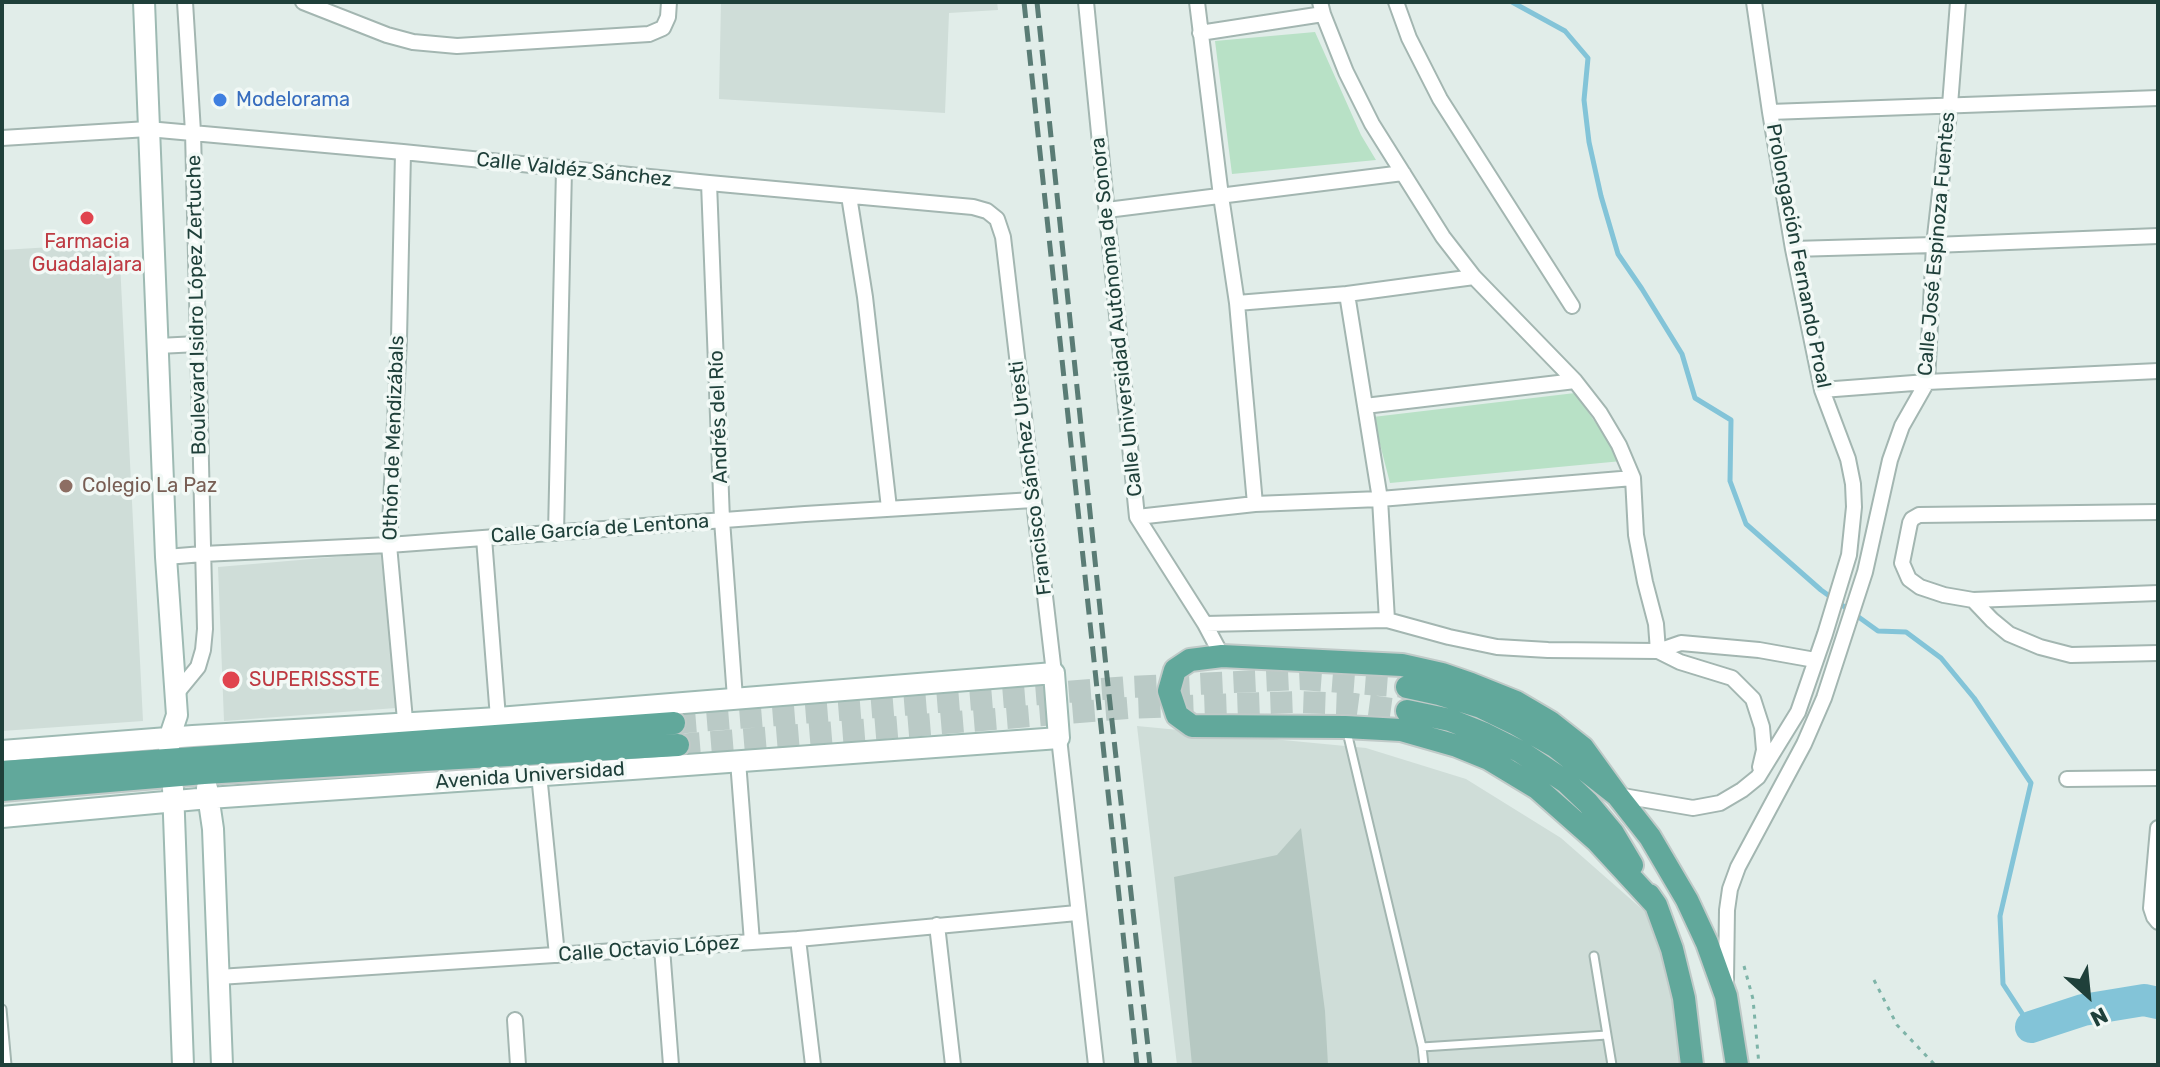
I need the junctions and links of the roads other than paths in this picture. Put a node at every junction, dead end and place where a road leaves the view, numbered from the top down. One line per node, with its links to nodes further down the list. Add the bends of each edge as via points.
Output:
1 (185, 2): 16 (street, Boulevard Isidro López Zertuche)
2 (303, 2): 3 (street, via 387,35 457,46 649,34 663,28)
3 (669, 2)
4 (1086, 2): 24 (street, Calle Universidad Autónoma de Sonora)
5 (1197, 2): 11 (street)
6 (1396, 2): 32 (street, via 1440,99)
7 (1754, 2): 14 (street, Prolongación Fernando Proal)
8 (1958, 2): 13 (street, Calle José Espinoza Fuentes)
9 (144, 3): 15 (street, Boulevard Isidro López Zertuche)
10 (1321, 8): 11 (street); 20 (street, via 1346,72)
11 (1200, 33): 23 (street)
12 (2158, 98): 13 (street)
13 (1950, 105): 14 (street); 27 (street, Calle José Espinoza Fuentes)
14 (1770, 112): 28 (street, Prolongación Fernando Proal)
15 (148, 129): 16 (street, Calle Valdéz Sánchez); 17 (street, Calle Valdéz Sánchez); 34 (street, Boulevard Isidro López Zertuche)
16 (193, 132): 18 (street, Calle Valdéz Sánchez); 33 (street, Boulevard Isidro López Zertuche)
17 (2, 138)
18 (403, 152): 19 (street, Calle Valdéz Sánchez); 50 (street, Othón de Mendizábals)
19 (564, 169): 21 (street, Calle Valdéz Sánchez); 48 (street)
20 (1403, 173): 23 (street); 29 (street)
21 (709, 183): 22 (street, Calle Valdéz Sánchez); 47 (street, Andrés del Río)
22 (849, 196): 25 (street, Calle Valdéz Sánchez, via 973,207); 44 (street)
23 (1221, 196): 24 (street); 31 (street)
24 (1107, 210): 46 (street, Calle Universidad Autónoma de Sonora)
25 (997, 219): 42 (street, Francisco Sánchez Uresti)
26 (2158, 236): 27 (street)
27 (1934, 245): 28 (street); 37 (street, Calle José Espinoza Fuentes)
28 (1793, 249): 38 (street, Prolongación Fernando Proal)
29 (1474, 277): 30 (street); 36 (street)
30 (1347, 294): 31 (street); 39 (street)
31 (1237, 303): 43 (street)
32 (1572, 306)
33 (198, 344): 34 (street); 51 (street, Boulevard Isidro López Zertuche)
34 (158, 346): 52 (street, Boulevard Isidro López Zertuche)
35 (2158, 371): 37 (street)
36 (1575, 381): 39 (street); 40 (street, via 1600,413)
37 (1927, 382): 38 (street); 96 (street, Calle José Espinoza Fuentes, via 1890,460 1865,572 1824,698 1734,878 1727,910)
38 (1822, 390): 60 (street, Prolongación Fernando Proal, via 1848,459 1854,507 1849,555)
39 (1365, 406): 41 (street)
40 (1633, 478): 41 (street); 57 (street, via 1636,535)
41 (1380, 499): 43 (street); 55 (street)
42 (1033, 500): 44 (street, Calle García de Lentona); 61 (street, Francisco Sánchez Uresti)
43 (1255, 504): 46 (street)
44 (889, 508): 47 (street, Calle García de Lentona)
45 (2158, 512): 54 (street, via 1916,516 1902,563 1909,579 1944,595)
46 (1137, 517): 56 (street, Calle Universidad Autónoma de Sonora)
47 (722, 520): 48 (street, Calle García de Lentona); 63 (street, Andrés del Río)
48 (556, 533): 49 (street, Calle García de Lentona)
49 (484, 538): 50 (street, Calle García de Lentona); 66 (street)
50 (389, 545): 51 (street, Calle García de Lentona); 68 (street, Othón de Mendizábals)
51 (203, 554): 52 (street, Calle García de Lentona); 64 (street, Boulevard Isidro López Zertuche, via 203,650)
52 (166, 557): 64 (street, Boulevard Isidro López Zertuche)
53 (2158, 593): 54 (street)
54 (1973, 600): 58 (street, via 2009,634 2040,647 2071,655)
55 (1387, 620): 56 (street); 57 (street, via 1497,647)
56 (1205, 624): 59 (street, Calle Universidad Autónoma de Sonora)
57 (1658, 651): 60 (street, via 1681,643); 77 (street, via 1732,678 1753,699 1764,750)
58 (2158, 653)
59 (1222, 656): 67 (main road, via 1190,660 1175,670 1169,691 1177,715 1192,726); 81 (main road, via 1402,665 1471,684 1516,702 1575,740)
60 (1815, 660): 77 (street, Prolongación Fernando Proal, via 1798,712)
61 (1054, 673): 63 (street, Avenida Universidad); 70 (street, Francisco Sánchez Uresti)
62 (1407, 687): 81 (main road, via 1481,707 1514,723 1556,747)
63 (735, 698): 66 (street, Avenida Universidad)
64 (176, 705): 69 (street); 72 (street, Boulevard Isidro López Zertuche)
65 (1407, 711): 86 (main road, via 1485,734 1566,782 1613,833)
66 (498, 718): 68 (street, Avenida Universidad)
67 (1345, 727): 86 (main road, via 1401,730 1489,759 1537,788 1597,841); 100 (lane)
68 (406, 733): 69 (street, Avenida Universidad); 74 (main road, Avenida Universidad); 74 (main road, Avenida Universidad, via 676,734)
69 (193, 736): 72 (street, Avenida Universidad); 74 (street)
70 (1059, 738): 73 (street, Avenida Universidad); 87 (street)
71 (2, 751): 72 (street, Avenida Universidad)
72 (170, 759): 74 (main road, Avenida Universidad); 75 (main road, Avenida Universidad); 80 (main road, Avenida Universidad); 83 (street, Boulevard Isidro López Zertuche)
73 (738, 761): 76 (street, Avenida Universidad); 91 (street)
74 (202, 766): 82 (street)
75 (2, 772)
76 (539, 774): 82 (street, Avenida Universidad); 93 (street)
77 (1758, 777): 81 (street, via 1720,803 1693,808)
78 (2158, 778): 79 (street)
79 (2067, 779)
80 (2, 790)
81 (1617, 795): 96 (main road, via 1650,837 1687,900)
82 (209, 798): 83 (street, Avenida Universidad); 95 (street)
83 (174, 802): 84 (street, Avenida Universidad); 102 (street, Boulevard Isidro López Zertuche)
84 (2, 817)
85 (2158, 828): 88 (street, via 2151,908)
86 (1656, 905): 111 (main road, via 1684,998)
87 (1077, 913): 89 (street, Calle Octavio López); 108 (street)
88 (2156, 919)
89 (937, 925): 90 (street, Calle Octavio López); 107 (street)
90 (798, 939): 91 (street, Calle Octavio López); 106 (street)
91 (752, 942): 92 (street, Calle Octavio López)
92 (662, 948): 93 (street, Calle Octavio López); 105 (street)
93 (557, 955): 95 (street, Calle Octavio López)
94 (1594, 956): 99 (lane)
95 (219, 977): 103 (street)
96 (1726, 996): 112 (main road)
97 (2, 1009): 101 (lane)
98 (515, 1020): 104 (street)
99 (1607, 1035): 100 (lane); 110 (lane)
100 (1422, 1047): 109 (lane)
101 (7, 1065)
102 (183, 1065)
103 (222, 1065)
104 (518, 1065)
105 (671, 1065)
106 (813, 1065)
107 (953, 1065)
108 (1096, 1065)
109 (1424, 1065)
110 (1612, 1065)
111 (1692, 1065)
112 (1737, 1065)

